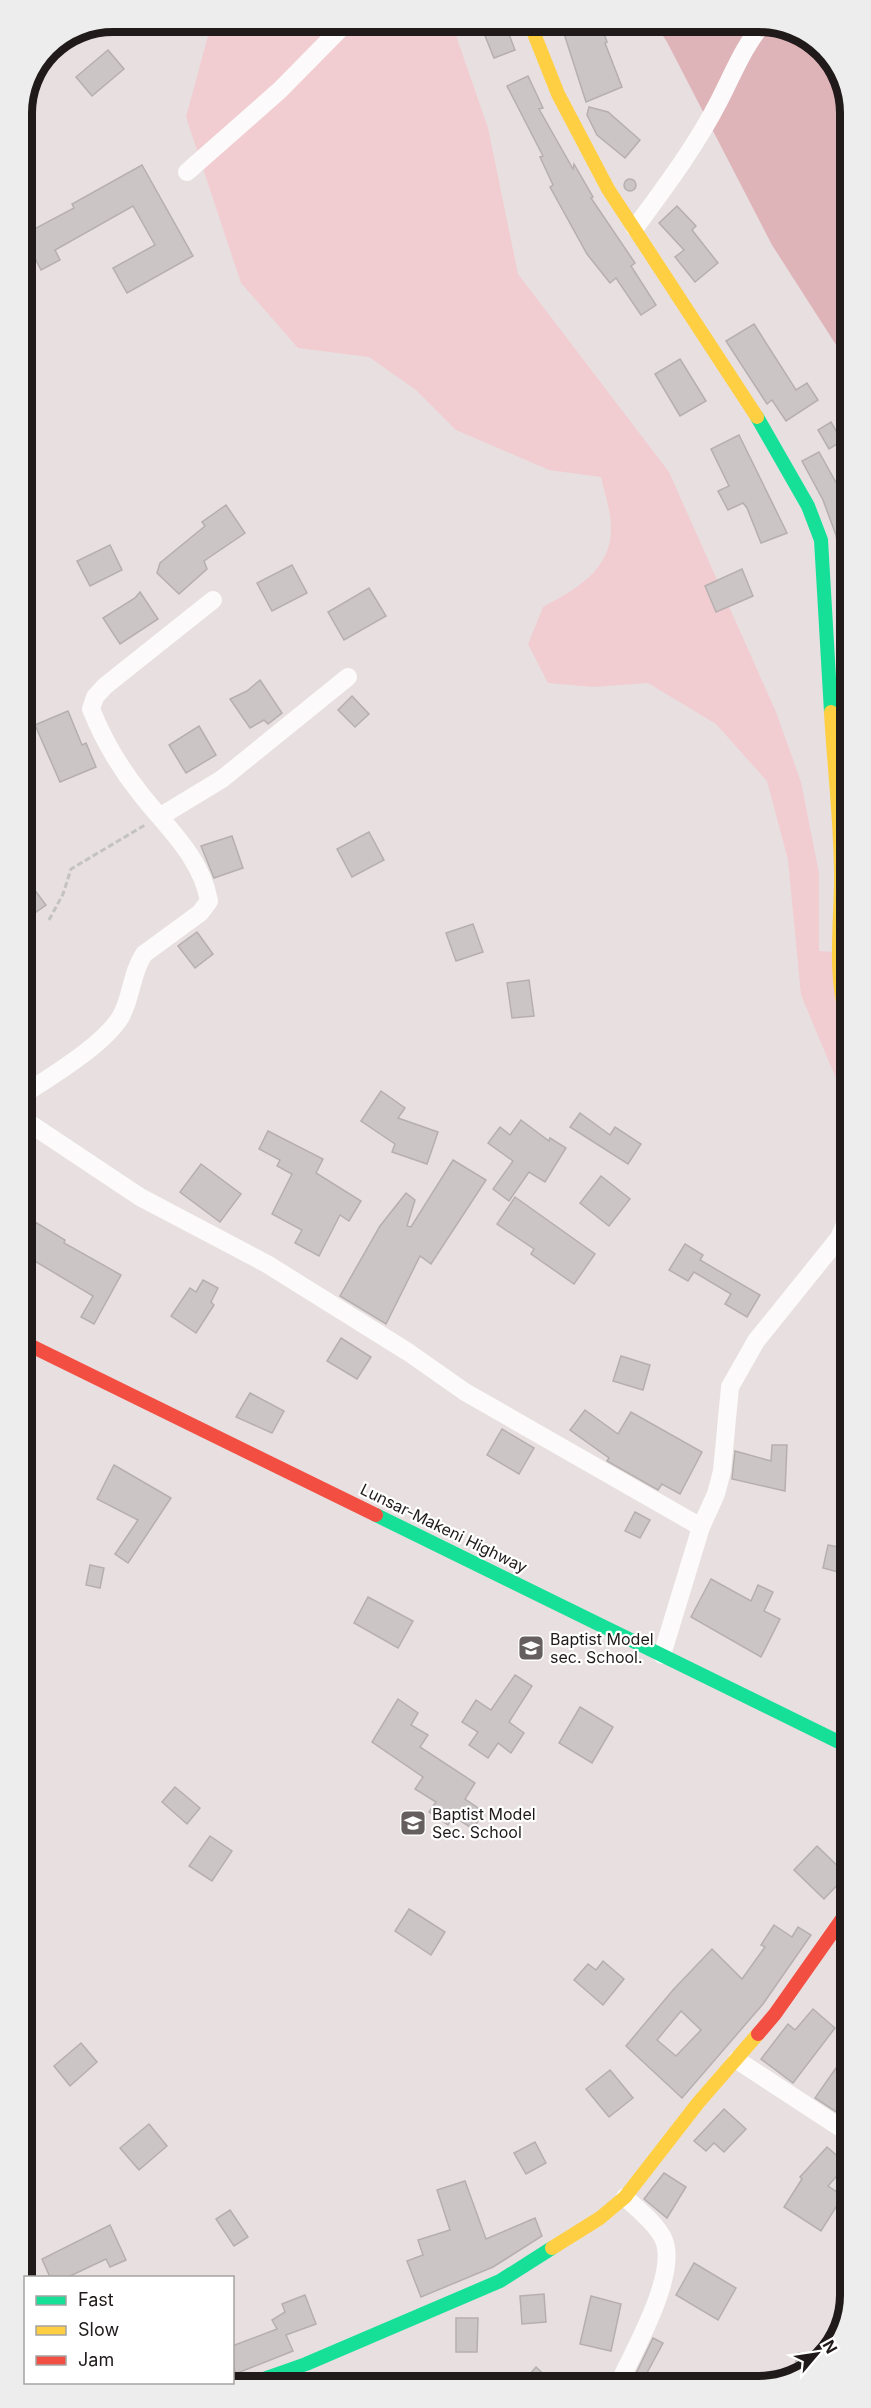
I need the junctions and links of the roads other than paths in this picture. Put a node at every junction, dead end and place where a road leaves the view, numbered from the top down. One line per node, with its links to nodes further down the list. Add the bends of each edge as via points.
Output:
1 (337, 32): 4 (street, via 280,90)
2 (533, 32): 5 (street, via 584,145)
3 (758, 32): 5 (street, via 674,176)
4 (187, 172)
5 (635, 228): 9 (street, via 777,448 821,540)
6 (213, 600): 8 (street, via 94,697 92,709 115,757 140,794)
7 (348, 677): 8 (street, via 222,779)
8 (161, 816): 12 (street, via 184,845 209,901 200,913 144,954 119,1019 107,1032 67,1066)
9 (840, 816)
10 (840, 921): 11 (street)
11 (840, 969)
12 (32, 1089)
13 (32, 1126): 16 (street, via 140,1197 267,1264 465,1392)
14 (840, 1236): 16 (street, via 756,1341 730,1388 722,1471)
15 (32, 1346): 17 (street, Lunsar-Makeni Highway)
16 (701, 1527): 17 (street)
17 (662, 1655): 18 (street, Lunsar-Makeni Highway)
18 (840, 1743)
19 (840, 1922): 20 (street)
20 (737, 2060): 21 (street); 22 (street)
21 (840, 2127)
22 (625, 2197): 23 (street, via 600,2218 500,2281); 24 (street, via 663,2237 668,2254 665,2277)
23 (272, 2376)
24 (622, 2376)

